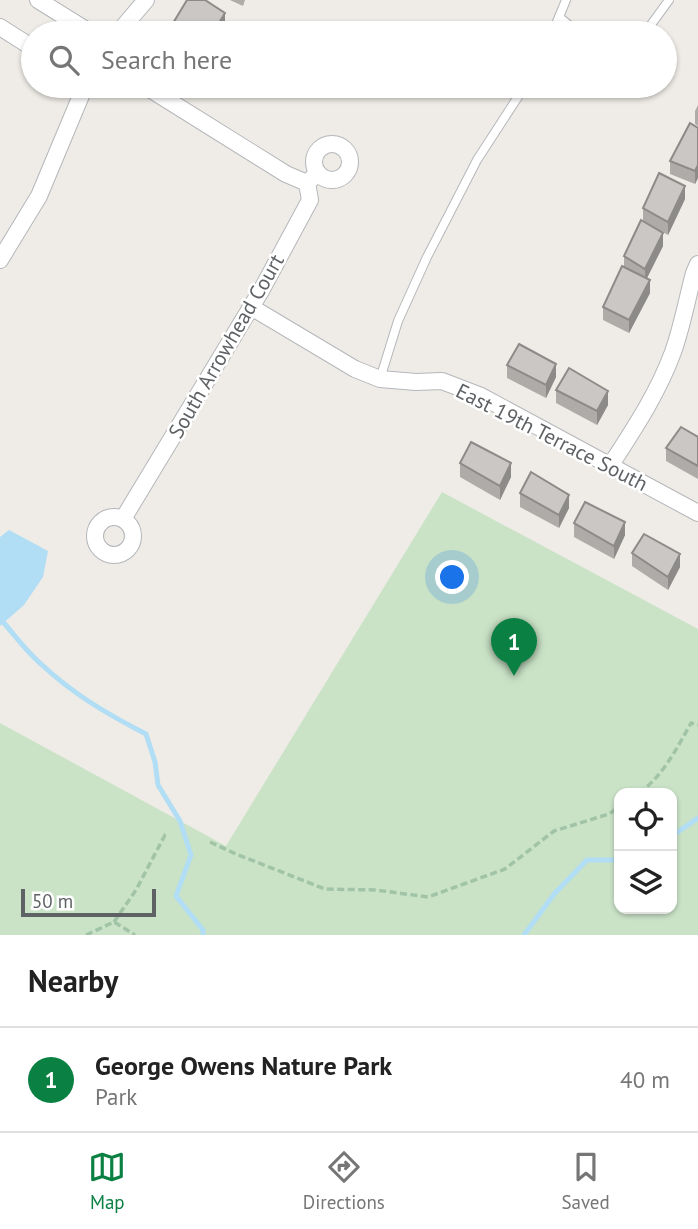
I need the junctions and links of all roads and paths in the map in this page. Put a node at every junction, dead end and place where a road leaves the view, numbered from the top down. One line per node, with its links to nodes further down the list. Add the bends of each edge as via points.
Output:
1 (38, 0): 6 (street)
2 (146, 0): 7 (street)
3 (566, 0): 5 (lane)
4 (668, 0): 10 (lane)
5 (559, 17): 8 (lane); 9 (lane)
6 (72, 21)
7 (128, 21)
8 (557, 21)
9 (564, 21)
10 (653, 21)
11 (0, 27): 12 (street)
12 (21, 40)
13 (80, 98): 16 (street, via 39,196)
14 (164, 98): 18 (street, South Arrowhead Court, via 286,174 312,178 310,200)
15 (517, 98): 19 (lane, via 477,160 427,257 398,321)
16 (0, 260)
17 (698, 264): 20 (street, via 661,381)
18 (251, 307): 19 (street, East 19th Terrace South); 22 (street, South Arrowhead Court)
19 (380, 379): 20 (street, East 19th Terrace South, via 442,381 481,396)
20 (610, 466): 21 (street, East 19th Terrace South)
21 (698, 513)
22 (123, 519)
23 (698, 725): 24 (path, via 691,723 676,752)
24 (647, 788)
25 (614, 810): 27 (path, via 554,831 505,869 428,897 326,889)
26 (169, 835): 28 (path)
27 (210, 842)
28 (114, 922): 29 (path); 30 (path)
29 (86, 935)
30 (135, 935)

